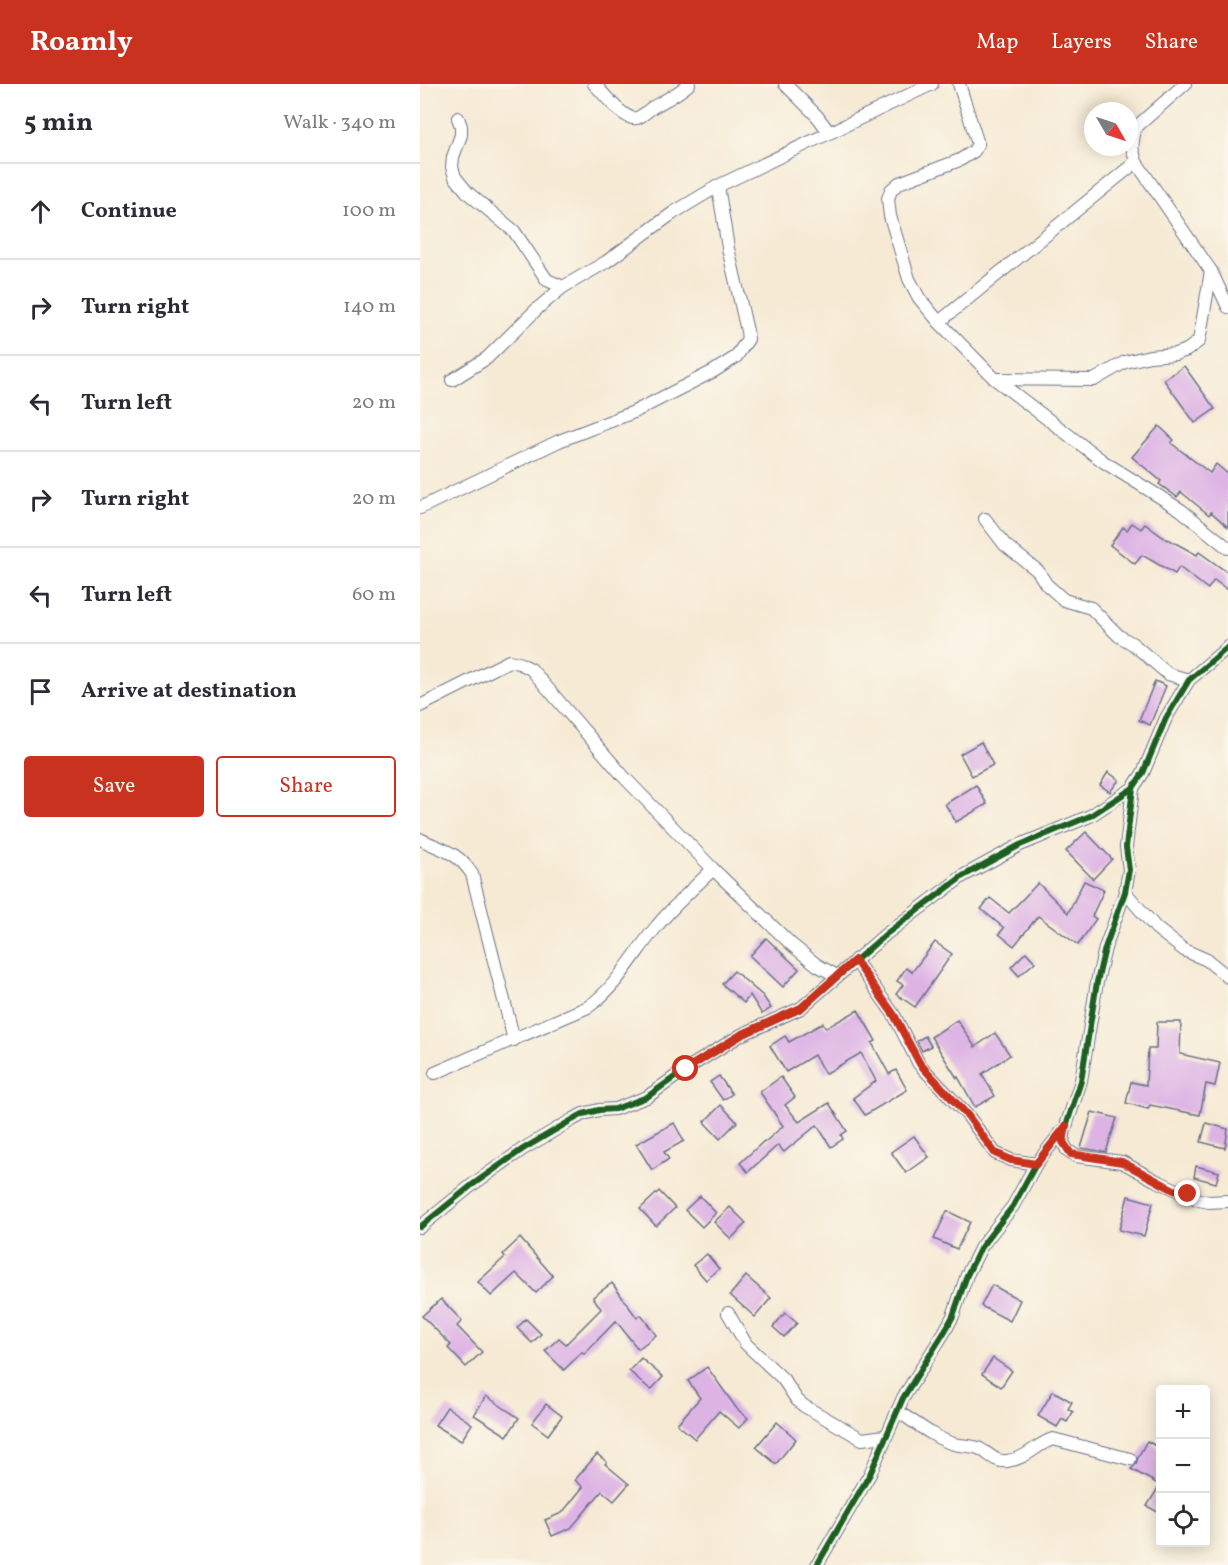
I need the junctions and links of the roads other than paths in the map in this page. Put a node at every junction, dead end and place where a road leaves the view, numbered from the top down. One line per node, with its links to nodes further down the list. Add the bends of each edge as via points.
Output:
1 (594, 84): 2 (street, via 622,114 632,118 640,117)
2 (689, 84)
3 (785, 84): 8 (street)
4 (932, 84): 8 (street)
5 (959, 84): 14 (street, via 978,144 974,151 899,183 888,199 909,279)
6 (1185, 84): 9 (street, via 1136,128 1132,147)
7 (458, 118): 12 (street, via 461,135 452,167 455,177 468,193 514,231 547,280)
8 (829, 132): 10 (street)
9 (1136, 162): 11 (street); 14 (street)
10 (718, 186): 12 (street); 17 (street, via 748,339 736,357 634,412 559,441)
11 (1211, 271): 13 (street); 15 (street, via 1199,341 1187,350 1125,362 1094,380)
12 (563, 287): 16 (street, via 487,358)
13 (1228, 308)
14 (939, 322): 15 (street)
15 (995, 379): 19 (street, via 1104,462 1180,510)
16 (452, 380)
17 (420, 508)
18 (985, 519): 21 (street, via 1005,545 1038,571 1064,600 1091,608 1167,674)
19 (1228, 548)
20 (1228, 647): 21 (street)
21 (1189, 680): 23 (street)
22 (420, 706): 25 (street, via 509,661 531,669 624,777)
23 (1133, 788): 26 (street); 27 (street, via 1090,816 1020,845 963,876)
24 (420, 839): 30 (street, via 455,854 472,873)
25 (713, 869): 28 (street, via 792,945); 30 (street, via 661,921 601,998)
26 (1125, 892): 29 (street, via 1156,928); 32 (street, via 1105,948 1081,1081)
27 (855, 960): 28 (street); 33 (street, via 894,1015 920,1064 968,1116 995,1153)
28 (837, 976): 35 (street, via 801,1008 741,1035 647,1097 615,1109 583,1114 533,1143)
29 (1228, 977)
30 (514, 1040): 31 (street)
31 (435, 1074)
32 (1066, 1126): 33 (street); 34 (street, via 1063,1142 1076,1156 1122,1162 1199,1200)
33 (1036, 1164): 37 (street, via 1013,1206 981,1247 953,1316)
34 (1228, 1201)
35 (420, 1227)
36 (728, 1313): 38 (street, via 746,1344 783,1379 804,1406 862,1439)
37 (897, 1411): 38 (street); 39 (street, via 935,1435 979,1449 999,1461 1024,1457 1053,1439)
38 (885, 1436): 40 (street, via 870,1474)
39 (1130, 1459)
40 (817, 1565)

